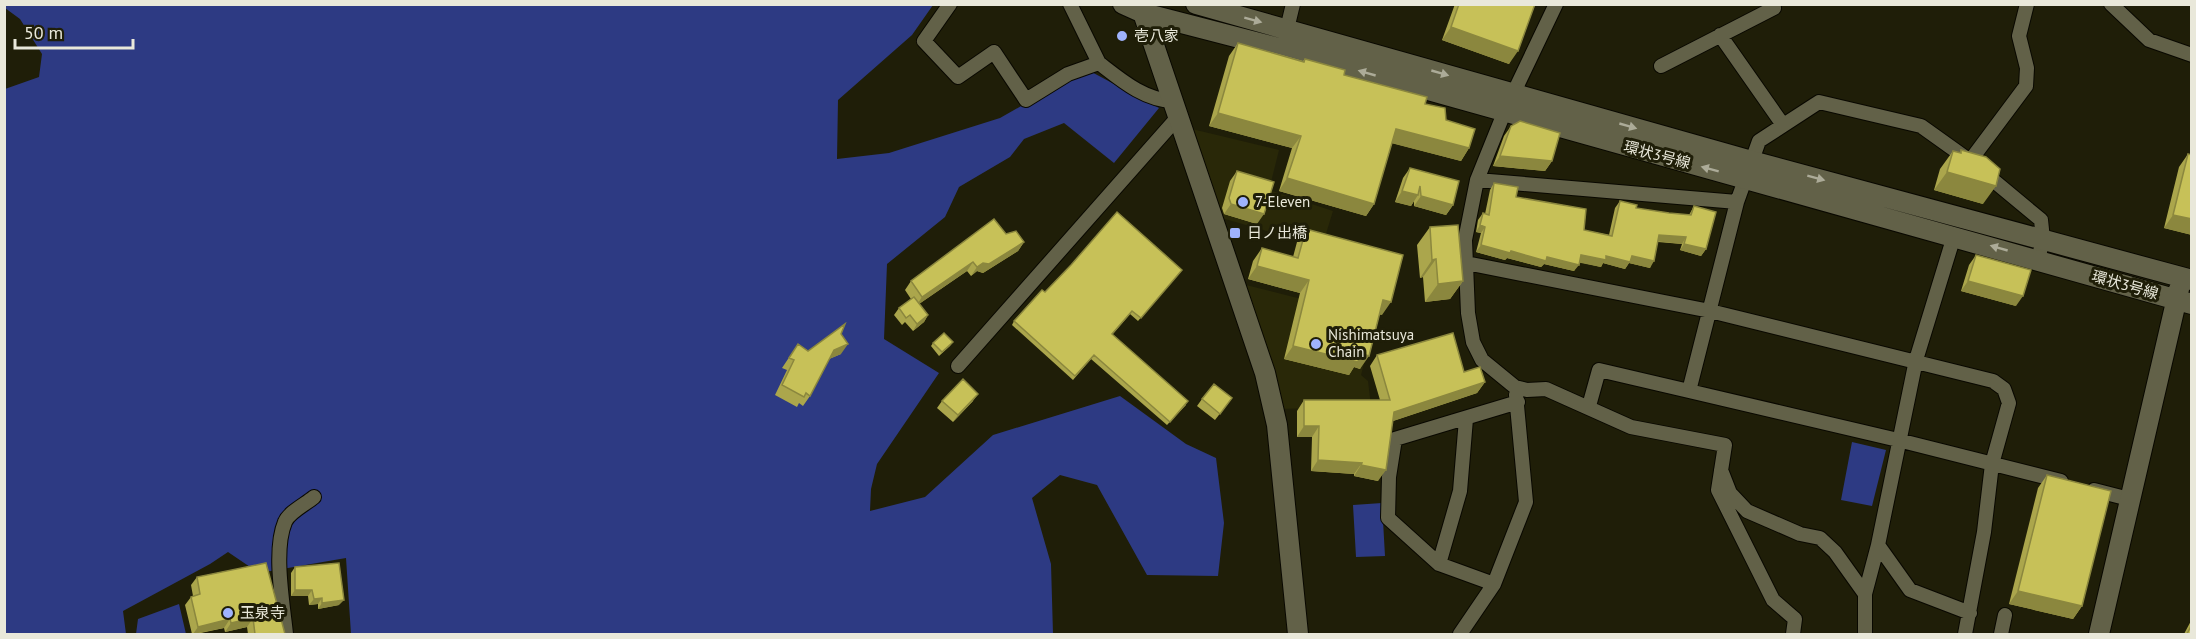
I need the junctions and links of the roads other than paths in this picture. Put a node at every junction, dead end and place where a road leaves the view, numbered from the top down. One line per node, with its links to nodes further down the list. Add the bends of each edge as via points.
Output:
1 (950, 4): 14 (street, via 924,40 958,77 994,52 1026,100 1068,74)
2 (1070, 4): 14 (street)
3 (1123, 4): 10 (street, 環状3号線)
4 (1293, 4): 11 (street)
5 (1556, 4): 16 (street)
6 (2027, 4): 20 (street, via 2019,36 2027,68 2026,86)
7 (2111, 4): 13 (street, via 2149,40)
8 (1199, 5): 11 (street, 環状3号線, one-way to 11)
9 (1774, 8): 12 (street)
10 (1142, 9): 17 (street); 18 (street, 環状3号線, one-way to 10)
11 (1287, 29): 16 (street, 環状3号線, one-way to 16)
12 (1720, 35): 15 (street); 19 (street)
13 (2192, 55)
14 (1099, 63): 17 (street, via 1140,92)
15 (1661, 66)
16 (1513, 94): 18 (street); 21 (street, 環状3号線, one-way to 21)
17 (1175, 109): 32 (street); 50 (street, via 1265,373 1275,414)
18 (1504, 113): 21 (street, 環状3号線, one-way to 18); 22 (street)
19 (1783, 125): 20 (street, via 1819,102 1830,104 1921,126); 21 (street, via 1759,141)
20 (1970, 162): 25 (street, via 2041,220)
21 (1749, 170): 23 (street); 24 (street, 環状3号線); 25 (street, 環状3号線, one-way to 25)
22 (1477, 180): 23 (street); 27 (street, via 1465,240)
23 (1737, 202): 30 (street)
24 (1954, 236): 26 (street, 環状3号線, one-way to 24); 31 (street)
25 (2043, 239): 26 (street); 28 (street, 環状3号線)
26 (2038, 260): 29 (street, 環状3号線)
27 (1466, 263): 30 (street); 33 (street, via 1473,342 1482,360)
28 (2187, 279): 29 (street)
29 (2184, 302): 42 (street)
30 (1710, 311): 31 (street); 34 (street)
31 (1916, 360): 38 (street); 39 (street, via 1994,381 2004,389 2009,403)
32 (958, 366)
33 (1515, 387): 35 (street); 36 (street, via 1546,389)
34 (1689, 391): 36 (street, via 1599,370); 38 (street)
35 (1518, 402): 37 (street); 45 (street, via 1526,502)
36 (1589, 406): 40 (street, via 1631,428 1725,445)
37 (1466, 419): 44 (street, via 1460,491); 44 (street, via 1395,439 1388,518)
38 (1898, 440): 39 (street); 43 (street)
39 (1992, 464): 42 (street); 47 (street)
40 (1720, 468): 46 (street, via 1730,493 1747,511 1800,534 1820,538); 52 (street, via 1718,490 1773,600 1795,619)
41 (314, 497): 49 (street, via 286,520 283,531 280,550)
42 (2129, 499): 56 (street)
43 (1878, 545): 46 (street); 47 (street, via 1910,590)
44 (1439, 564): 45 (street)
45 (1494, 584): 51 (street)
46 (1865, 594): 53 (street)
47 (1970, 613): 54 (street)
48 (2005, 615): 55 (street)
49 (286, 634)
50 (1298, 634)
51 (1460, 634)
52 (1793, 634)
53 (1865, 634)
54 (1965, 634)
55 (2001, 634)
56 (2099, 634)

